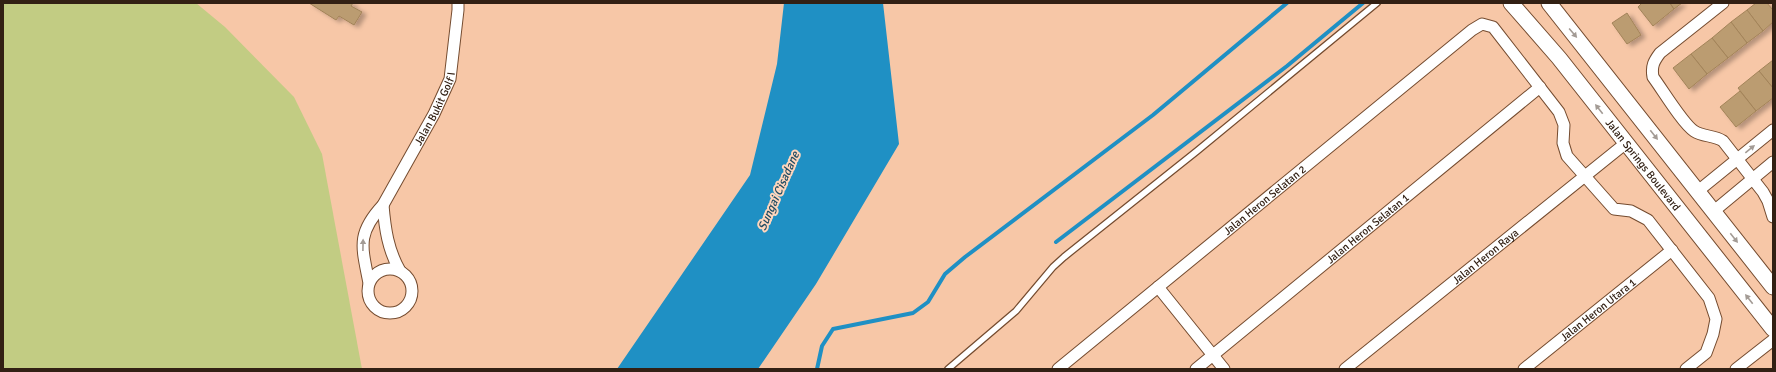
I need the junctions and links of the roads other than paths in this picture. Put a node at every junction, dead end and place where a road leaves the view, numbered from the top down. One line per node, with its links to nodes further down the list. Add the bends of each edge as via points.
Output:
1 (458, 3): 14 (street, Jalan Bukit Golf I, via 450,79 434,114)
2 (1377, 3): 25 (lane, via 1064,257 1016,311)
3 (1511, 3): 8 (main road, Jalan Springs Boulevard, one-way to 3, via 1559,58)
4 (1549, 3): 13 (main road, one-way to 13)
5 (1723, 3): 9 (street, via 1660,53 1653,62 1652,69 1653,77 1689,127 1698,134 1718,137)
6 (1540, 87): 11 (street, via 1559,112 1564,125 1563,143 1567,156); 20 (street, Jalan Heron Selatan 2, via 1493,27 1482,24); 24 (street, Jalan Heron Selatan 1)
7 (1773, 130): 9 (street, one-way to 7)
8 (1626, 143): 11 (street, Jalan Heron Raya); 22 (main road, Jalan Springs Boulevard, one-way to 8)
9 (1737, 159): 12 (street); 13 (street)
10 (1773, 162): 12 (street)
11 (1585, 175): 17 (street, via 1614,209 1631,211 1648,220); 29 (street, Jalan Heron Raya)
12 (1753, 179): 15 (street); 16 (street, via 1768,201)
13 (1698, 191): 15 (main road)
14 (383, 205): 18 (street, Jalan Bukit Golf I, via 387,242); 19 (street, Jalan Bukit Golf I, one-way to 14, via 363,250 364,232 372,217)
15 (1714, 211): 21 (main road, one-way to 21)
16 (1773, 217)
17 (1672, 250): 30 (street, Jalan Heron Utara 1); 31 (street, via 1709,298 1716,319 1714,334 1706,353)
18 (400, 271): 19 (street, via 385,269); 19 (street, Jalan Bukit Golf I, via 410,281 411,296 408,303 396,312 390,313 376,308 369,297)
19 (369, 283)
20 (1158, 287): 24 (street); 26 (street, Jalan Heron Selatan 2)
21 (1773, 287)
22 (1773, 329)
23 (1773, 340): 32 (street)
24 (1213, 355): 27 (street, Jalan Heron Selatan 1); 28 (street)
25 (948, 369)
26 (1058, 369)
27 (1196, 369)
28 (1224, 369)
29 (1345, 369)
30 (1524, 369)
31 (1686, 369)
32 (1736, 369)

